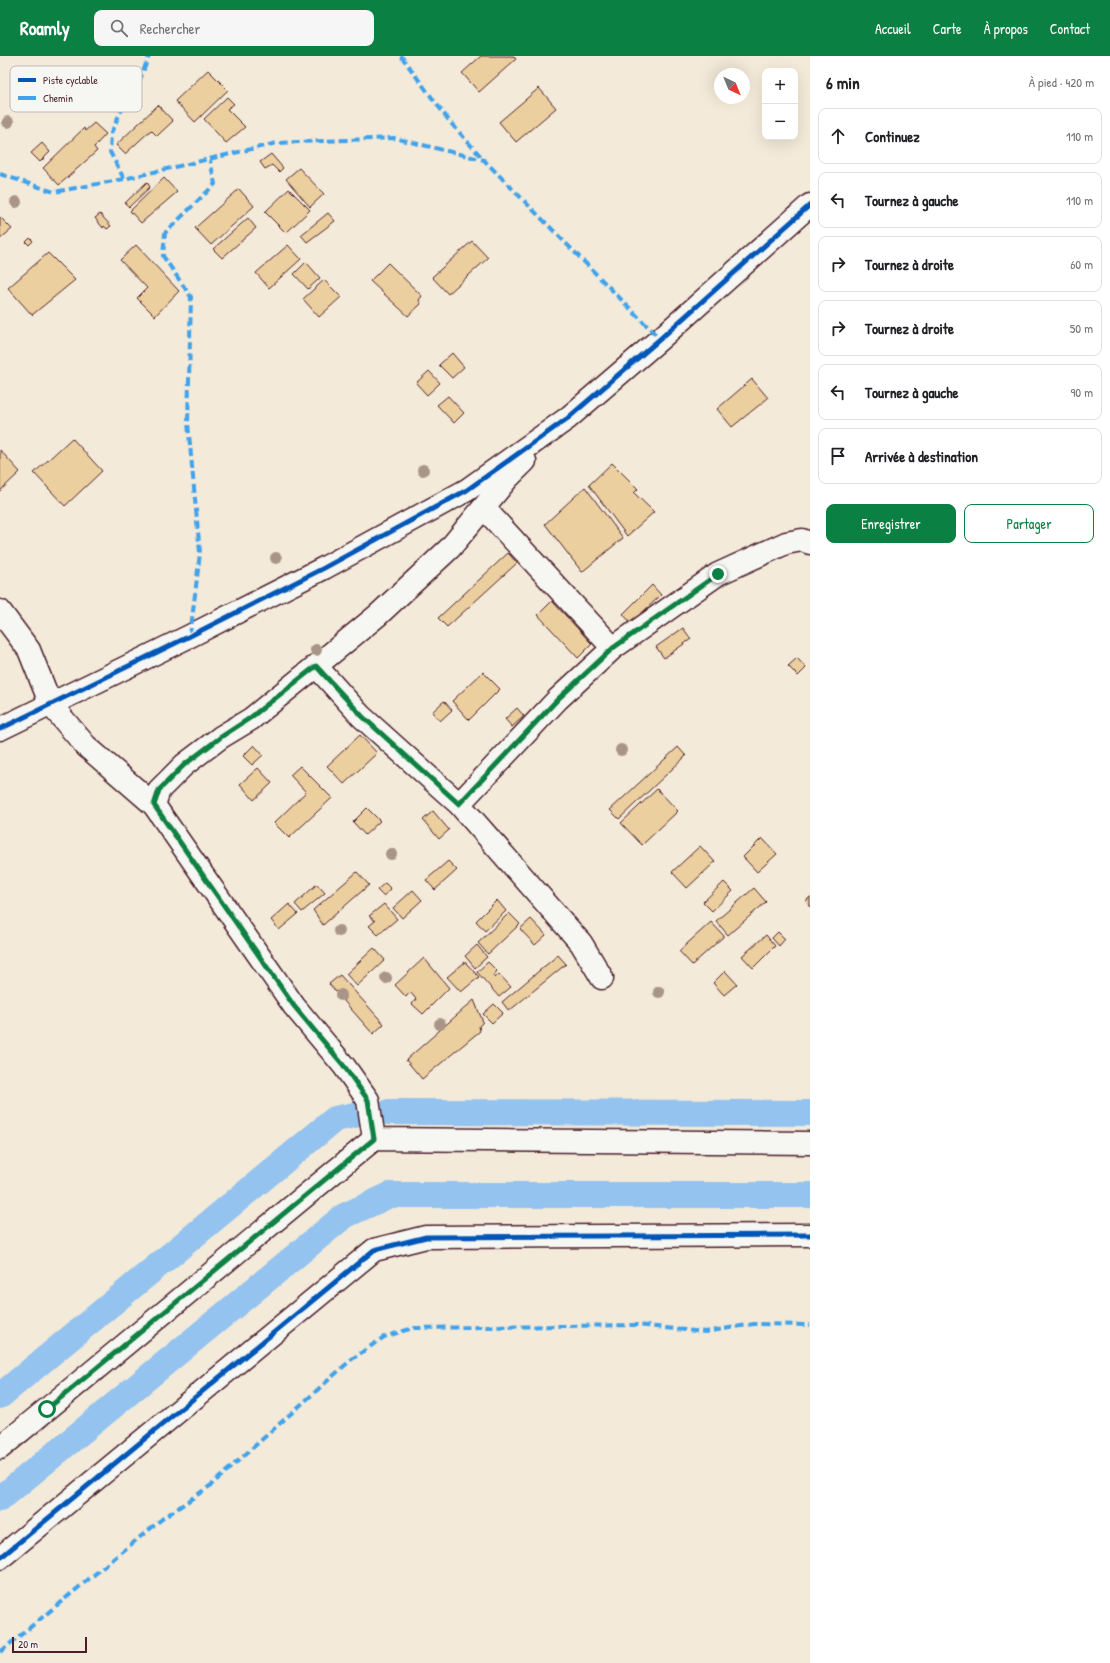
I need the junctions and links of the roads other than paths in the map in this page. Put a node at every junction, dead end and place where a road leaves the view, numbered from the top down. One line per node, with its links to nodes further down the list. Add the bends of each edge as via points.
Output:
1 (810, 205): 2 (street)
2 (568, 418): 3 (street, via 507,480); 8 (street, via 467,490 324,568)
3 (484, 508): 6 (street); 7 (street, via 450,548 378,615)
4 (810, 544): 6 (street, via 802,540 786,543 718,574)
5 (0, 611): 8 (street, via 29,650)
6 (613, 648): 10 (street, via 558,699)
7 (316, 666): 10 (street, via 362,716); 11 (street, via 184,765 159,790)
8 (51, 705): 9 (street); 11 (street, via 86,746)
9 (0, 729)
10 (459, 804): 12 (street, via 581,943)
11 (154, 805): 13 (street, via 294,1006 344,1066 368,1100)
12 (602, 978)
13 (374, 1139): 14 (street); 16 (street)
14 (810, 1143)
15 (810, 1236): 17 (street, via 426,1237 374,1250)
16 (0, 1448)
17 (0, 1558)

